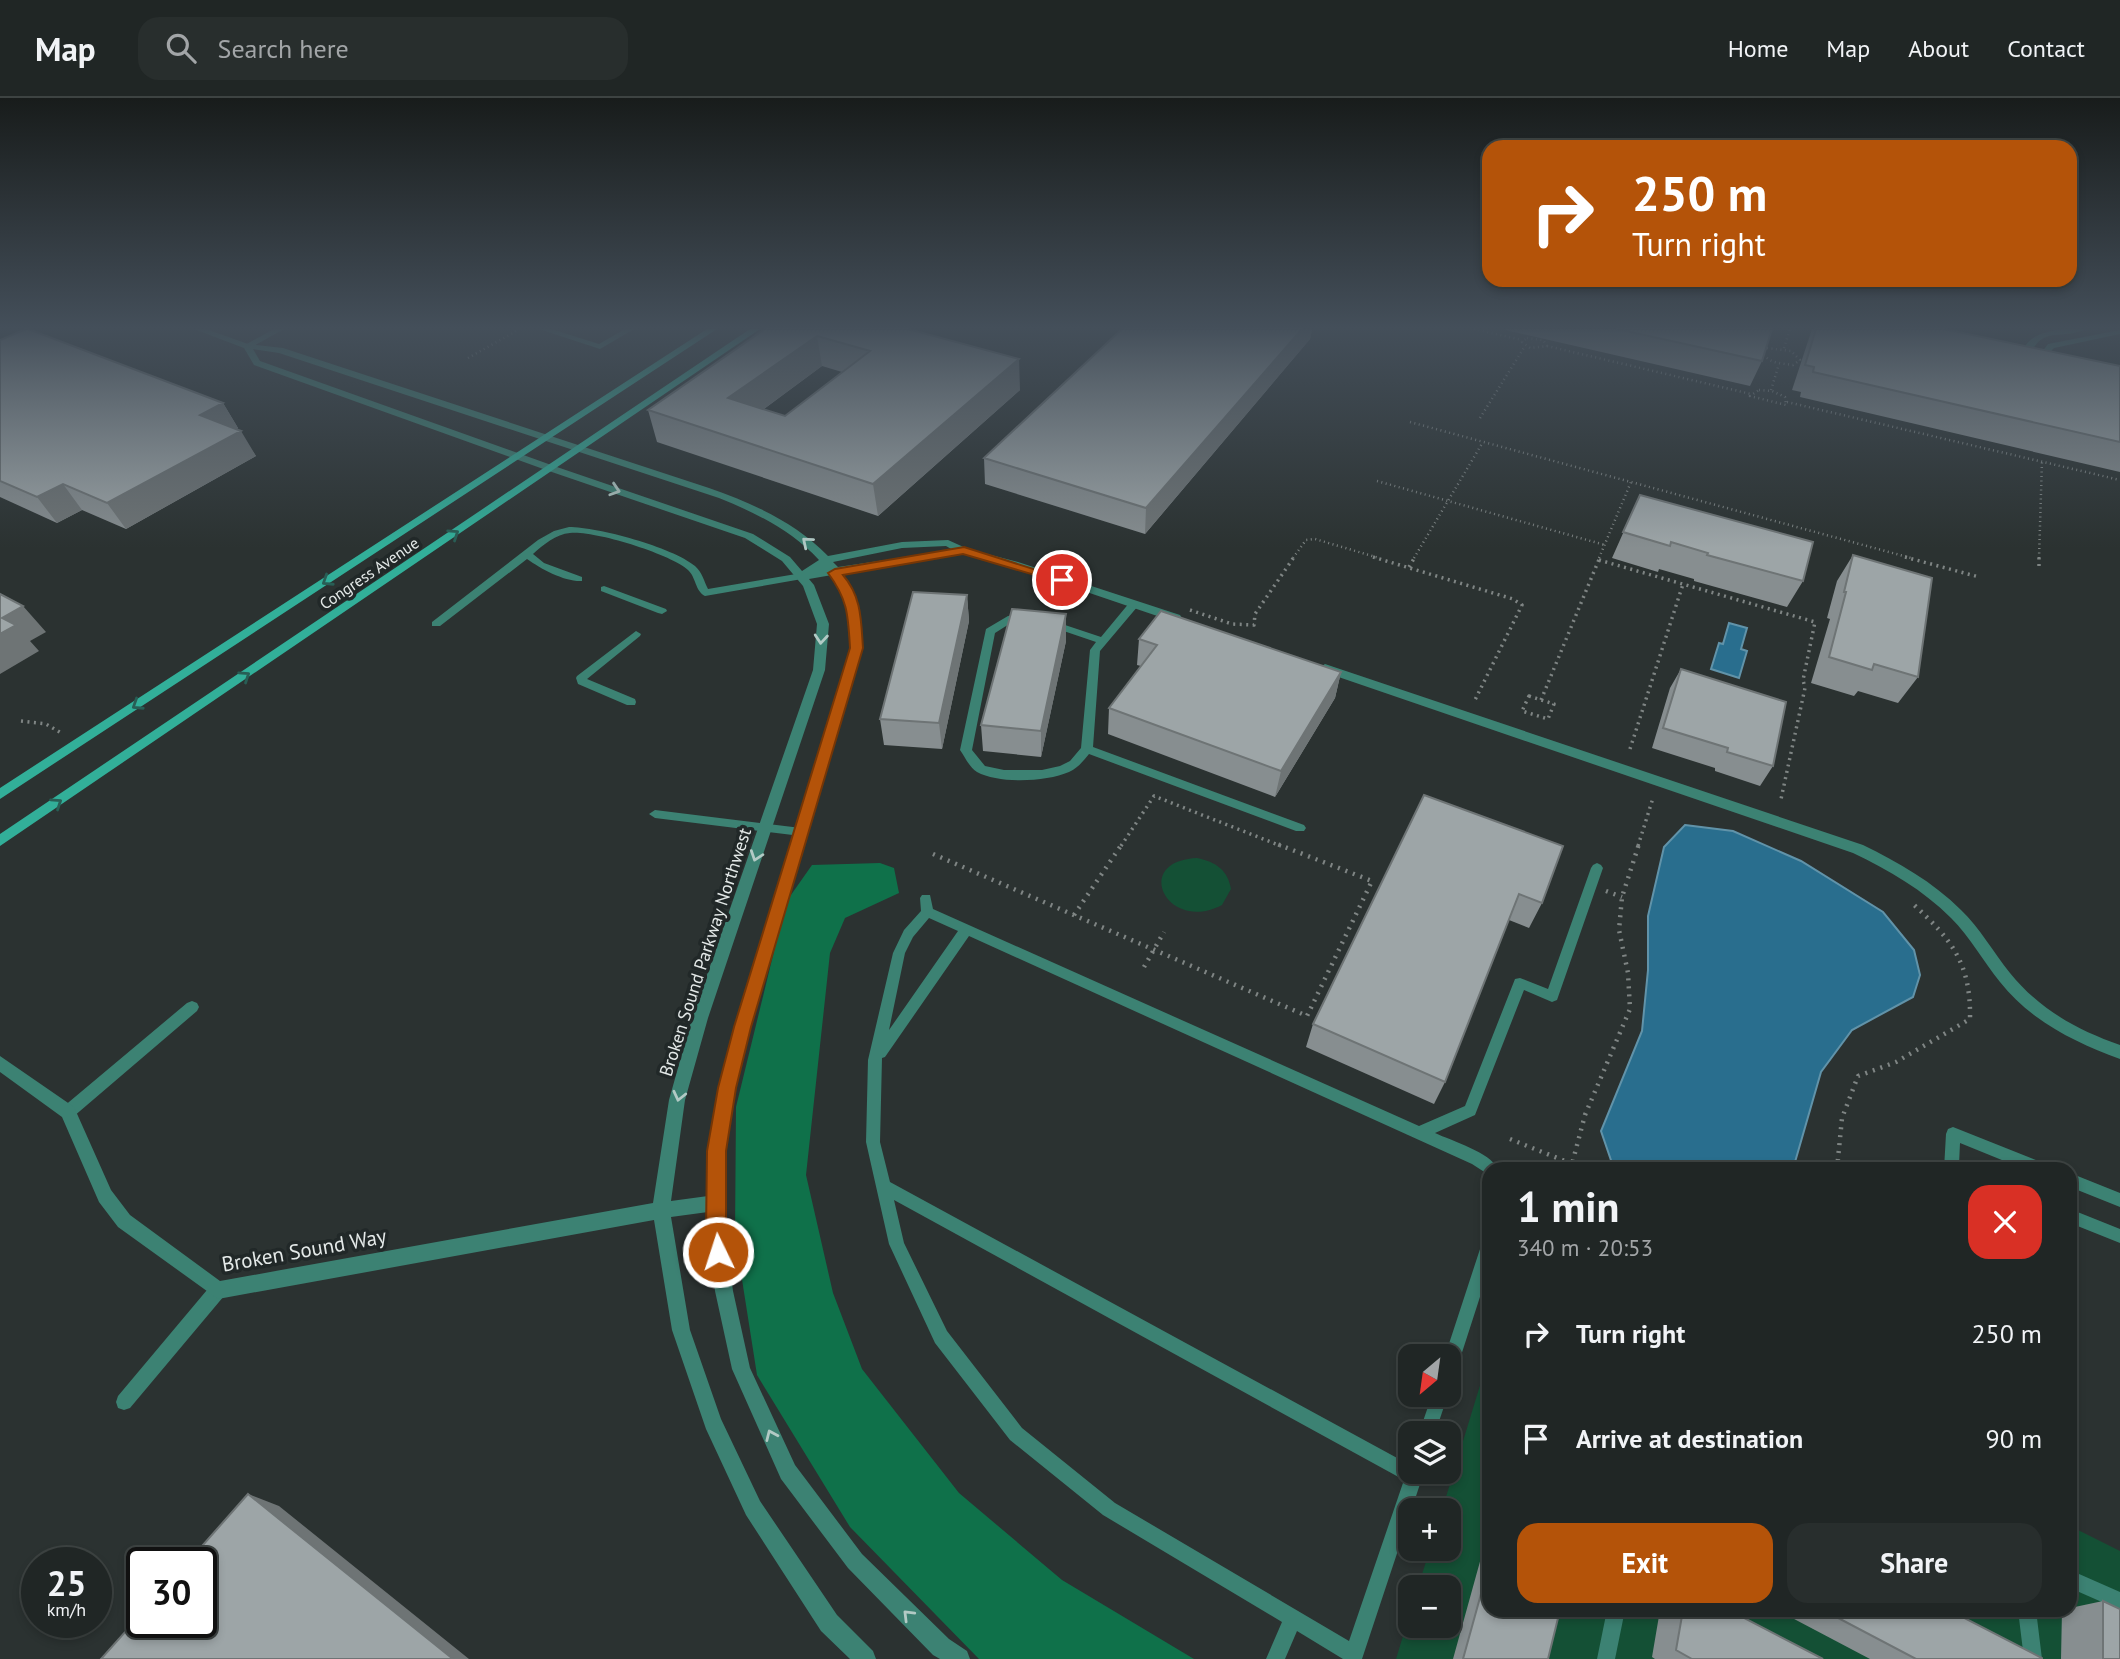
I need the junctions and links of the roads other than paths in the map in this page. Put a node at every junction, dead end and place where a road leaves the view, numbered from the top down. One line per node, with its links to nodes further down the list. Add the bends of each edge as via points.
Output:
1 (365, 402): 7 (street, Broken Sound Parkway Northwest)
2 (435, 402): 5 (street)
3 (599, 402): 5 (main road, Congress Avenue)
4 (649, 402): 6 (main road, Congress Avenue)
5 (543, 438): 6 (street); 7 (main road, Congress Avenue)
6 (579, 449): 8 (main road, Congress Avenue); 10 (street, one-way to 6, via 800,536 751,507)
7 (516, 456): 8 (street, Broken Sound Parkway Northwest); 23 (main road, Congress Avenue, one-way to 23)
8 (550, 468): 11 (street, Broken Sound Parkway Northwest, one-way to 11, via 737,531 773,550); 28 (main road, Congress Avenue, one-way to 8)
9 (527, 554): 11 (lane, via 555,534 588,529 676,559 692,568 705,593); 12 (lane, via 541,565); 17 (lane)
10 (830, 566): 11 (street); 14 (street, via 964,551); 27 (street, via 853,604 856,648)
11 (802, 576): 26 (street, Broken Sound Parkway Northwest, one-way to 26, via 822,624 819,670)
12 (579, 579)
13 (604, 589): 15 (lane)
14 (1134, 604): 16 (street); 19 (lane)
15 (662, 611)
16 (1184, 614)
17 (436, 624)
18 (636, 634): 21 (lane, via 581,678)
19 (1102, 641): 22 (lane, via 1095,650); 22 (lane, via 1038,619 1012,618 990,631 966,750 984,770 1048,775 1072,765)
20 (1314, 664): 34 (street, via 1858,849 1912,878 1955,914 2029,1003 2068,1031)
21 (631, 702)
22 (1087, 749): 25 (lane)
23 (0, 794)
24 (655, 814): 26 (lane)
25 (1300, 828)
26 (766, 829): 27 (lane); 46 (street, Broken Sound Parkway Northwest, one-way to 46, via 700,1018 677,1100)
27 (801, 832): 45 (street, via 727,1088 717,1151)
28 (0, 841)
29 (1597, 868): 38 (lane, via 1552,996 1520,983 1470,1110)
30 (926, 898): 31 (lane)
31 (927, 912): 32 (lane); 35 (lane, via 908,934 900,953)
32 (967, 930): 35 (lane); 38 (lane)
33 (192, 1007): 37 (lane)
34 (2120, 1052)
35 (875, 1059): 43 (lane, via 873,1142)
36 (0, 1063): 37 (street)
37 (68, 1112): 50 (street, Broken Sound Way, via 105,1196 124,1221)
38 (1419, 1133): 41 (lane)
39 (1951, 1162): 40 (lane, via 1953,1134)
40 (2023, 1162)
41 (1482, 1163)
42 (2077, 1183): 44 (lane)
43 (884, 1188): 53 (lane); 59 (lane, via 897,1244 941,1337 1016,1434 1109,1509)
44 (2120, 1200)
45 (716, 1203): 46 (street, Broken Sound Way); 61 (street, one-way to 45, via 941,1647 855,1561 788,1472 741,1369 724,1291)
46 (661, 1210): 50 (street, Broken Sound Way); 60 (street, Broken Sound Parkway Northwest, via 681,1330 713,1422 753,1507 829,1623)
47 (2077, 1219): 48 (lane)
48 (2120, 1236)
49 (1482, 1267): 51 (lane)
50 (218, 1290): 52 (lane)
51 (1457, 1344)
52 (124, 1402)
53 (1398, 1465)
54 (1411, 1484): 59 (lane, via 1354,1655)
55 (2077, 1581): 56 (lane)
56 (2120, 1601)
57 (1615, 1617): 63 (lane)
58 (2028, 1617): 64 (lane)
59 (1293, 1618): 62 (lane)
60 (865, 1659)
61 (960, 1659)
62 (1275, 1659)
63 (1606, 1659)
64 (2033, 1659)

